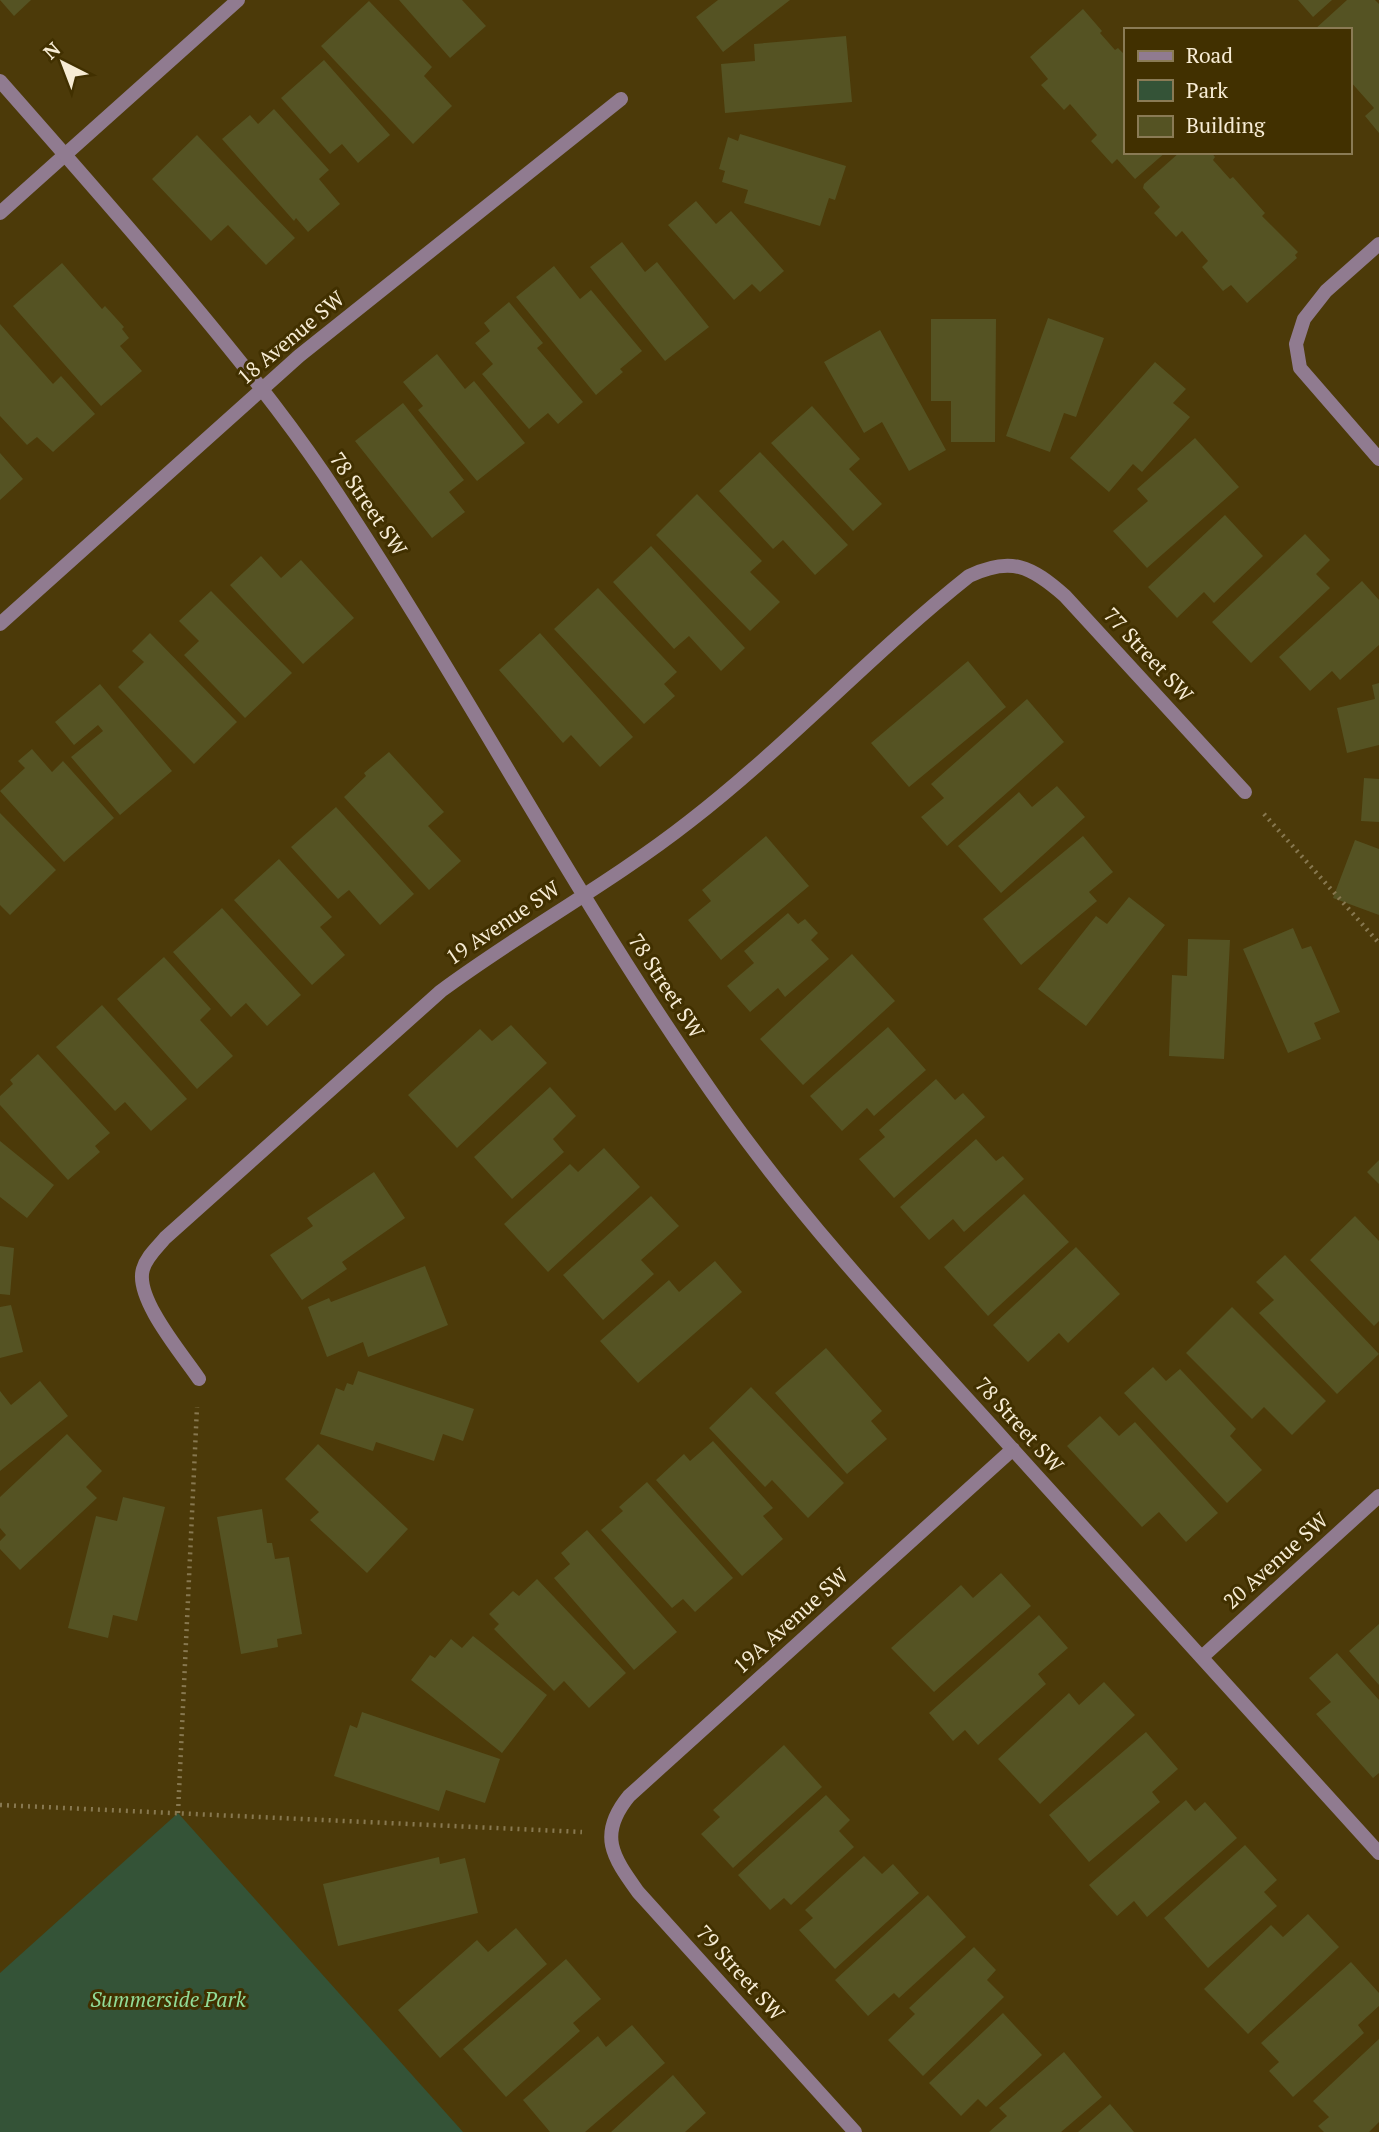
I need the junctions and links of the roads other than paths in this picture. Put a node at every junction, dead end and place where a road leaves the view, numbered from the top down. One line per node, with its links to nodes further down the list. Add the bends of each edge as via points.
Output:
1 (238, 0): 4 (street)
2 (0, 81): 4 (street, 78 Street SW)
3 (621, 99): 7 (street, 18 Avenue SW)
4 (65, 155): 5 (street); 7 (street, 78 Street SW)
5 (0, 213)
6 (1379, 244): 8 (street, via 1326,291 1304,319 1296,344 1300,368)
7 (262, 387): 10 (street, 18 Avenue SW); 12 (street, 78 Street SW, via 372,546)
8 (1379, 458)
9 (1008, 565): 11 (street, 77 Street SW, via 1038,573 1065,596); 12 (street, 19 Avenue SW, via 969,576 722,796 652,850)
10 (0, 624)
11 (1245, 792)
12 (583, 894): 13 (street, 19 Avenue SW, via 441,991 149,1255 142,1284 149,1304); 14 (street, 78 Street SW, via 686,1055 774,1176)
13 (199, 1379)
14 (1013, 1450): 16 (street, 78 Street SW); 17 (street, 19A Avenue SW, via 629,1796 613,1820)
15 (1379, 1496): 16 (street, 20 Avenue SW)
16 (1202, 1657): 18 (street, 78 Street SW)
17 (611, 1833): 19 (street, 79 Street SW, via 616,1861 638,1892)
18 (1379, 1853)
19 (855, 2132)

